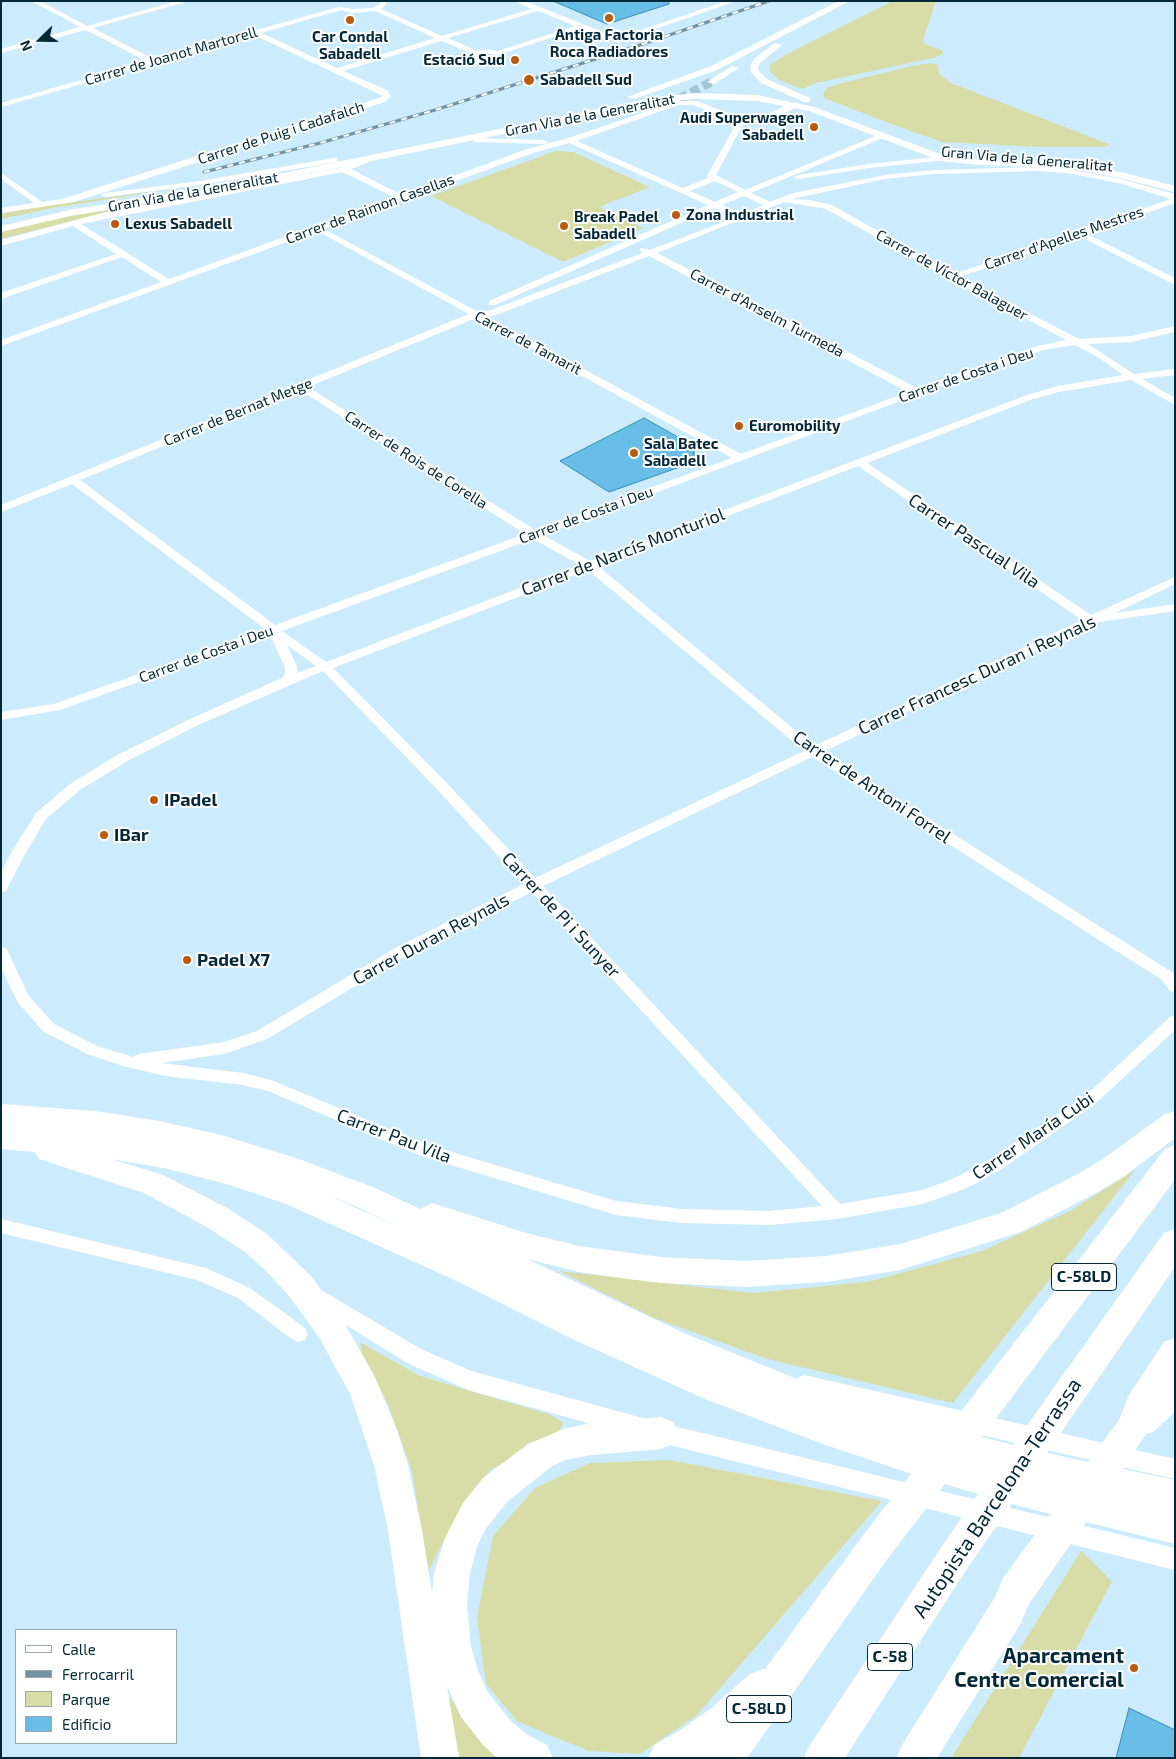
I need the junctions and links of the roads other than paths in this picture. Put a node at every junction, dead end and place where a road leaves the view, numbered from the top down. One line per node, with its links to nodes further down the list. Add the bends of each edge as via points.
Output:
1 (34, 1): 12 (street)
2 (186, 1): 12 (street)
3 (384, 1): 8 (street)
4 (518, 1): 9 (street)
5 (733, 1): 11 (street, via 618,40)
6 (846, 1): 10 (street)
7 (341, 4): 8 (street, via 362,11); 13 (street, Carrer de Joanot Martorell)
8 (375, 9): 14 (street)
9 (536, 9): 11 (street); 14 (street)
10 (819, 15): 20 (street); 22 (street, via 714,68); 25 (street, via 754,66 764,82)
11 (581, 26): 16 (street)
12 (86, 28): 15 (street); 18 (street)
13 (255, 32): 18 (street, Carrer de Joanot Martorell); 19 (street)
14 (442, 38): 17 (street); 19 (street)
15 (1, 51)
16 (497, 52): 17 (street); 17 (street, via 503,55 502,59 486,63 472,60 471,56)
17 (476, 53)
18 (153, 62): 21 (street, Carrer de Joanot Martorell)
19 (338, 70): 38 (street, Carrer de Puig i Cadafalch, via 387,96)
20 (711, 82)
21 (1, 105)
22 (603, 105): 25 (street, Gran Via de la Generalitat, via 707,90 778,95); 32 (street, Gran Via de la Generalitat)
23 (796, 105): 26 (street, via 756,122); 27 (street, Gran Via de la Generalitat); 30 (street, Gran Via de la Generalitat, via 737,96 672,98)
24 (653, 106): 28 (street)
25 (828, 108): 34 (street, Gran Via de la Generalitat, via 926,148 952,155)
26 (741, 121): 29 (street, Carrer de Raimon Casellas, via 694,103 680,102); 41 (street, via 711,176)
27 (881, 137): 31 (street, Gran Via de la Generalitat); 43 (street)
28 (477, 140): 29 (street); 30 (street)
29 (565, 142): 47 (street); 49 (street, Carrer de Raimon Casellas, via 530,151)
30 (420, 149): 33 (street, Gran Via de la Generalitat)
31 (941, 158): 34 (street); 35 (street, Gran Via de la Generalitat); 43 (street)
32 (334, 160): 42 (street, Carrer de Puig i Cadafalch); 58 (street, Gran Via de la Generalitat)
33 (366, 160): 37 (street); 60 (street, Gran Via de la Generalitat)
34 (1046, 160): 40 (street, Gran Via de la Generalitat, via 1095,162)
35 (1002, 163): 36 (street, Gran Via de la Generalitat); 52 (street, Carrer de Bernat Metge, via 875,172 825,181 780,197)
36 (1069, 165): 44 (street, via 1118,171); 46 (street, Gran Via de la Generalitat)
37 (342, 170): 49 (street); 59 (street)
38 (174, 174): 42 (street, Carrer de Puig i Cadafalch, via 186,183); 51 (street, Carrer de Puig i Cadafalch)
39 (1, 175): 53 (street)
40 (1163, 175)
41 (715, 178): 47 (street); 48 (street)
42 (195, 183): 51 (street, Carrer de Puig i Cadafalch)
43 (770, 183): 48 (street, Carrer de Bernat Metge)
44 (1175, 184)
45 (830, 187): 50 (street, Carrer de Bernat Metge, via 934,172 1036,169 1120,181); 52 (street, Carrer de Bernat Metge); 55 (street, via 825,199)
46 (1175, 189)
47 (682, 190): 54 (street)
48 (746, 193): 52 (street); 54 (street, Carrer de Bernat Metge)
49 (402, 198): 61 (street, Carrer de Raimon Casellas)
50 (1175, 198): 62 (street, Carrer d'Apelles Mestres)
51 (64, 201): 53 (street, Carrer de Puig i Cadafalch)
52 (773, 203): 55 (street, Carrer de Víctor Balaguer, via 810,202); 57 (street, Carrer de Bernat Metge)
53 (41, 205): 56 (street, Carrer de Puig i Cadafalch)
54 (714, 206): 57 (street); 64 (street, Carrer de Bernat Metge)
55 (829, 207): 67 (street, Carrer de Víctor Balaguer)
56 (1, 211)
57 (743, 217): 65 (street, Carrer de Bernat Metge)
58 (1, 222)
59 (73, 223): 63 (street); 66 (street)
60 (1, 228)
61 (317, 228): 69 (street, Carrer de Raimon Casellas); 71 (street, Carrer de Tamarit)
62 (1079, 233): 67 (street, Carrer d'Apelles Mestres); 68 (street)
63 (1, 243)
64 (614, 251): 65 (street, Carrer d'Anselm Turmeda, via 627,248); 71 (street, Carrer de Bernat Metge, via 481,308)
65 (650, 251): 71 (street, Carrer de Bernat Metge, via 493,312); 78 (street, Carrer d'Anselm Turmeda)
66 (123, 254): 69 (street); 70 (street)
67 (953, 277): 74 (street, Carrer de Víctor Balaguer)
68 (1175, 282)
69 (170, 283): 73 (street, Carrer de Raimon Casellas)
70 (1, 296)
71 (476, 315): 77 (street, Carrer de Bernat Metge); 80 (street, Carrer de Tamarit)
72 (1175, 329): 74 (street, Carrer de Costa i Deu, via 1131,339)
73 (1, 343)
74 (1076, 343): 76 (street, Carrer de Víctor Balaguer, via 1099,354); 78 (street, Carrer de Costa i Deu, via 1041,348)
75 (1175, 372): 76 (street, Carrer de Narcís Monturiol)
76 (1132, 377): 79 (street, Carrer de Víctor Balaguer); 81 (street, Carrer de Narcís Monturiol, via 1030,397)
77 (300, 386): 82 (street, Carrer de Bernat Metge); 84 (street, Carrer de Rois de Corella)
78 (916, 392): 80 (street, Carrer de Costa i Deu)
79 (1175, 402)
80 (740, 458): 84 (street, Carrer de Costa i Deu)
81 (858, 462): 85 (street, Carrer de Narcís Monturiol); 88 (street, Carrer Pascual Vila)
82 (74, 480): 83 (street, Carrer de Bernat Metge); 89 (street, Carrer de Pi i Sunyer)
83 (1, 509)
84 (533, 534): 85 (street, Carrer de Antoni Forrel); 89 (street, Carrer de Costa i Deu)
85 (589, 565): 90 (street, Carrer de Narcís Monturiol); 93 (street, Carrer de Antoni Forrel)
86 (1175, 580): 88 (street)
87 (1175, 607): 88 (street, Carrer Francesc Duran i Reynals)
88 (1090, 620): 93 (street, Carrer Francesc Duran i Reynals)
89 (274, 629): 90 (street, Carrer de Pi i Sunyer); 91 (street, via 291,667); 92 (street, Carrer de Costa i Deu, via 56,707)
90 (326, 667): 91 (street, Carrer de Narcís Monturiol); 94 (street, Carrer de Pi i Sunyer)
91 (287, 681): 95 (street, Carrer de Narcís Monturiol, via 194,722 124,757 75,787 41,816)
92 (1, 716)
93 (813, 752): 94 (street, Carrer Duran Reynals); 97 (street, Carrer de Antoni Forrel)
94 (534, 885): 99 (street, Carrer Duran Reynals, via 402,951 262,1035 201,1053); 105 (street, Carrer de Pi i Sunyer)
95 (1, 888)
96 (1, 952): 99 (street, Carrer Pau Vila, via 23,998 49,1028 92,1050)
97 (1172, 980)
98 (1175, 1021): 105 (street, Carrer María Cubi, via 1089,1102 994,1165 961,1183 923,1197)
99 (126, 1061): 105 (street, Carrer Pau Vila, via 271,1086 424,1150 616,1208 712,1217 769,1218)
100 (1, 1115): 104 (highway, via 94,1123 192,1140 288,1168)
101 (1175, 1122): 104 (highway, via 1088,1184 1010,1222 900,1257 826,1269 704,1273 579,1259)
102 (1, 1137): 108 (highway, via 134,1177 174,1193 216,1216 256,1244); 116 (highway, via 107,1146 230,1173 296,1195 470,1273 581,1328 716,1388 820,1428 906,1458 1019,1490)
103 (1175, 1157): 118 (highway, C-58LD, via 879,1542)
104 (365, 1196): 111 (highway, via 615,1316)
105 (838, 1212)
106 (1, 1226): 109 (street, via 200,1273 244,1293)
107 (1175, 1242): 123 (highway, Autopista Barcelona-Terrassa / C-58, via 956,1555)
108 (300, 1286): 113 (street, via 414,1356 468,1380); 119 (highway, via 330,1327 360,1380 391,1465 406,1539)
109 (299, 1334)
110 (1175, 1352): 112 (highway)
111 (738, 1370): 114 (street); 115 (highway, via 910,1433 1035,1467)
112 (1152, 1407): 124 (highway, via 1016,1591 1008,1610)
113 (661, 1433): 117 (street); 120 (highway, via 591,1439 540,1455 495,1490 462,1538 452,1573 449,1606 459,1670 474,1704 496,1732 513,1747)
114 (1175, 1469)
115 (1175, 1496)
116 (1175, 1527)
117 (1175, 1559)
118 (795, 1659): 121 (highway, via 723,1722); 122 (highway, C-58LD)
119 (440, 1758)
120 (534, 1758)
121 (667, 1758)
122 (724, 1758)
123 (824, 1758)
124 (915, 1758)

